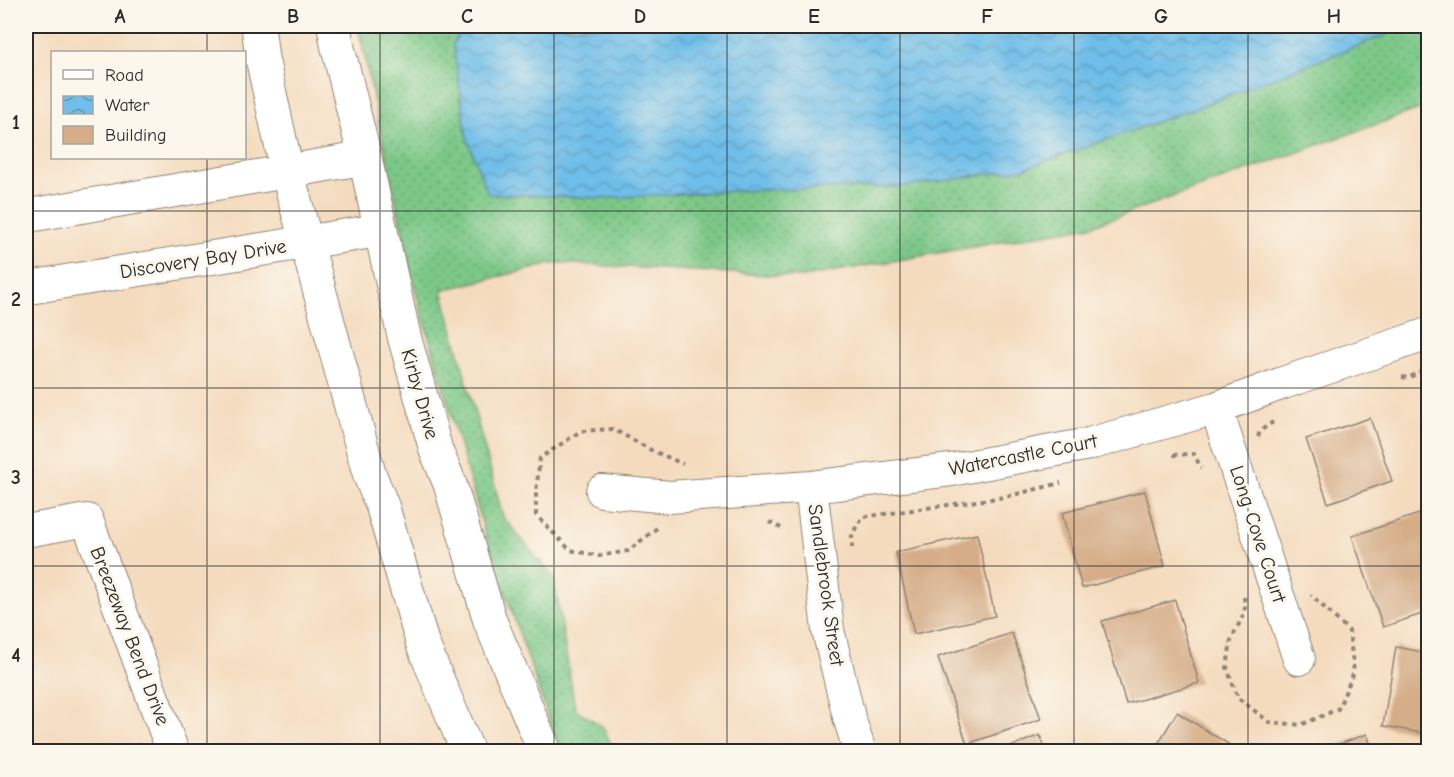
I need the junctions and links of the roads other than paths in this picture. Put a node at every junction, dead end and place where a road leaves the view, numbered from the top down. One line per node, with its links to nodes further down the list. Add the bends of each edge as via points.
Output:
1 (258, 26): 4 (main road)
2 (334, 26): 3 (main road, Kirby Drive)
3 (365, 158): 4 (main road); 6 (main road, Kirby Drive)
4 (287, 171): 5 (main road); 7 (main road)
5 (26, 216)
6 (381, 230): 7 (main road, Discovery Bay Drive); 17 (main road, Kirby Drive, via 404,336 436,450 450,484 490,621)
7 (307, 242): 8 (main road, Discovery Bay Drive); 16 (main road, via 369,473 423,645)
8 (26, 288)
9 (1428, 334): 10 (street, Watercastle Court)
10 (1216, 408): 11 (street, Watercastle Court, via 1089,444 951,470); 14 (street, Long Cove Court)
11 (811, 487): 12 (street, Watercastle Court, via 670,497); 18 (street, Sandlebrook Street, via 828,630)
12 (602, 491)
13 (26, 531): 15 (street, Breezeway Bend Drive, via 87,520)
14 (1299, 659)
15 (174, 752)
16 (468, 752)
17 (545, 752)
18 (860, 752)

